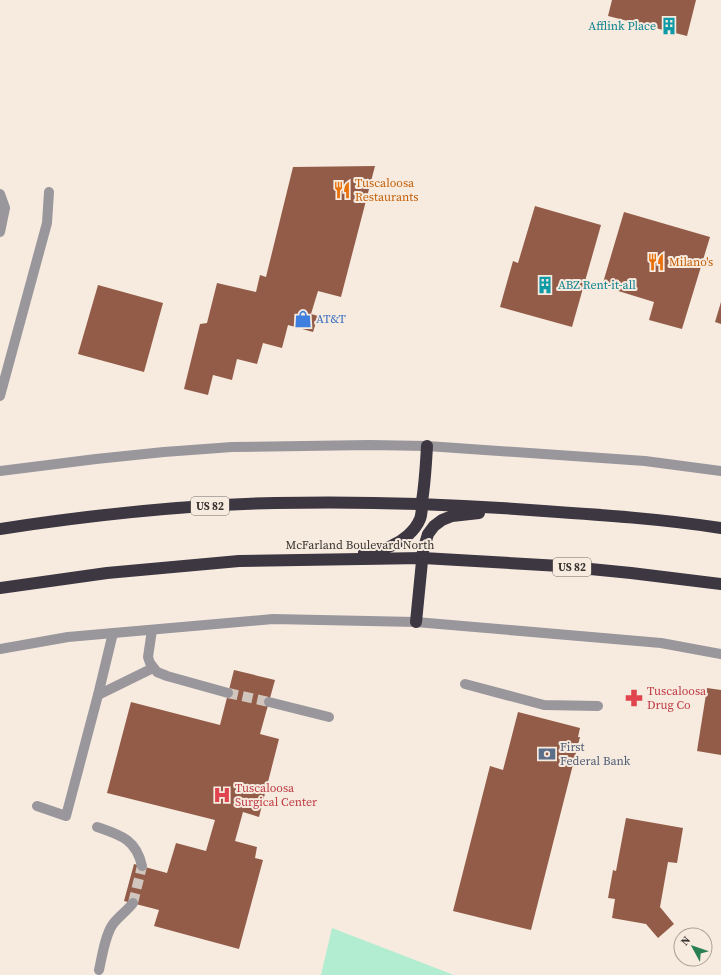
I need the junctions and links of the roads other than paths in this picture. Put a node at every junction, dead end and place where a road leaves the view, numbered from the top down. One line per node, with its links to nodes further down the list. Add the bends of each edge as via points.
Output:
1 (49, 192): 4 (street, via 47,223)
2 (0, 194): 3 (street, via 5,208)
3 (0, 232)
4 (0, 396)
5 (427, 446): 6 (street, via 232,447 96,459); 7 (street, via 645,461); 8 (highway)
6 (0, 471)
7 (721, 471)
8 (422, 504): 9 (highway, US 82); 11 (highway, US 82, via 273,503 199,507 51,521); 13 (highway, via 418,523 401,541 380,550)
9 (509, 508): 10 (highway, US 82, via 627,517); 12 (highway, via 452,516 442,520 428,534)
10 (721, 528)
11 (0, 529)
12 (423, 558): 13 (highway, McFarland Boulevard North / US 82); 14 (highway, McFarland Boulevard North / US 82, via 631,572); 16 (highway)
13 (328, 559): 15 (highway, McFarland Boulevard North / US 82, via 239,561 173,566)
14 (721, 584)
15 (0, 588)
16 (416, 622): 17 (street, via 273,619); 20 (street, via 661,643)
17 (152, 630): 18 (street); 21 (street, via 148,651)
18 (113, 633): 19 (street, via 68,637); 24 (street)
19 (0, 649)
20 (721, 654)
21 (153, 668): 23 (street, via 162,675); 24 (street)
22 (465, 684): 26 (street, via 544,705)
23 (228, 693)
24 (98, 695): 28 (street, via 66,816)
25 (269, 702): 27 (street)
26 (598, 706)
27 (329, 717)
28 (37, 806)
29 (97, 828): 30 (street, via 126,839 137,851)
30 (142, 866)
31 (132, 903): 32 (street, via 110,929)
32 (99, 970)

